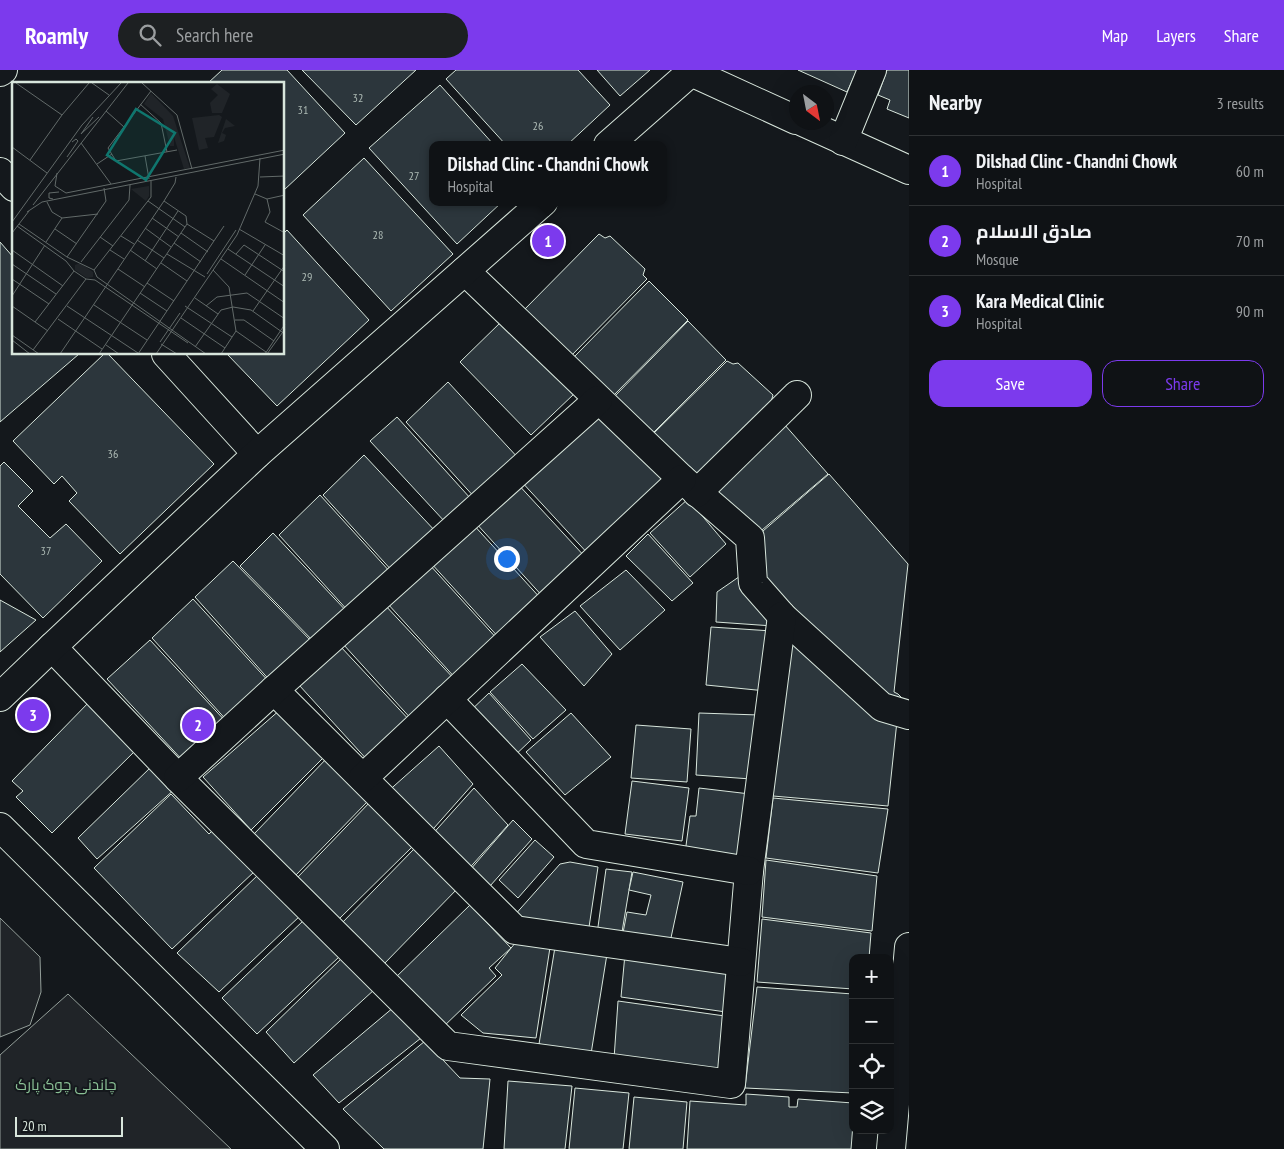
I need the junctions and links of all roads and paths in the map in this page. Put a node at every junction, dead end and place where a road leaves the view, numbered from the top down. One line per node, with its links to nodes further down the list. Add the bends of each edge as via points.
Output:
1 (872, 70): 5 (street)
2 (789, 117): 4 (street, via 691,72)
3 (820, 130): 5 (street)
4 (613, 141)
5 (843, 141): 6 (street)
6 (909, 170)
7 (0, 172): 8 (street)
8 (12, 185)
9 (538, 206): 10 (street)
10 (465, 271): 13 (street); 14 (street)
11 (167, 355): 14 (street)
12 (797, 395): 15 (street)
13 (598, 400): 15 (street); 18 (street)
14 (257, 454): 17 (street)
15 (689, 486): 16 (street, via 750,538 752,583); 20 (street)
16 (782, 616): 21 (street, via 882,707); 25 (street)
17 (52, 647): 19 (street); 22 (street)
18 (274, 690): 22 (street); 23 (street)
19 (0, 697)
20 (447, 699): 23 (street); 25 (street, via 586,844)
21 (909, 715)
22 (178, 778): 27 (street, via 448,1046 731,1084)
23 (363, 778): 27 (street, via 515,930)
24 (0, 827): 28 (street)
25 (749, 871): 27 (street)
26 (909, 947): 29 (street)
27 (741, 962)
28 (325, 1149)
29 (891, 1149)

